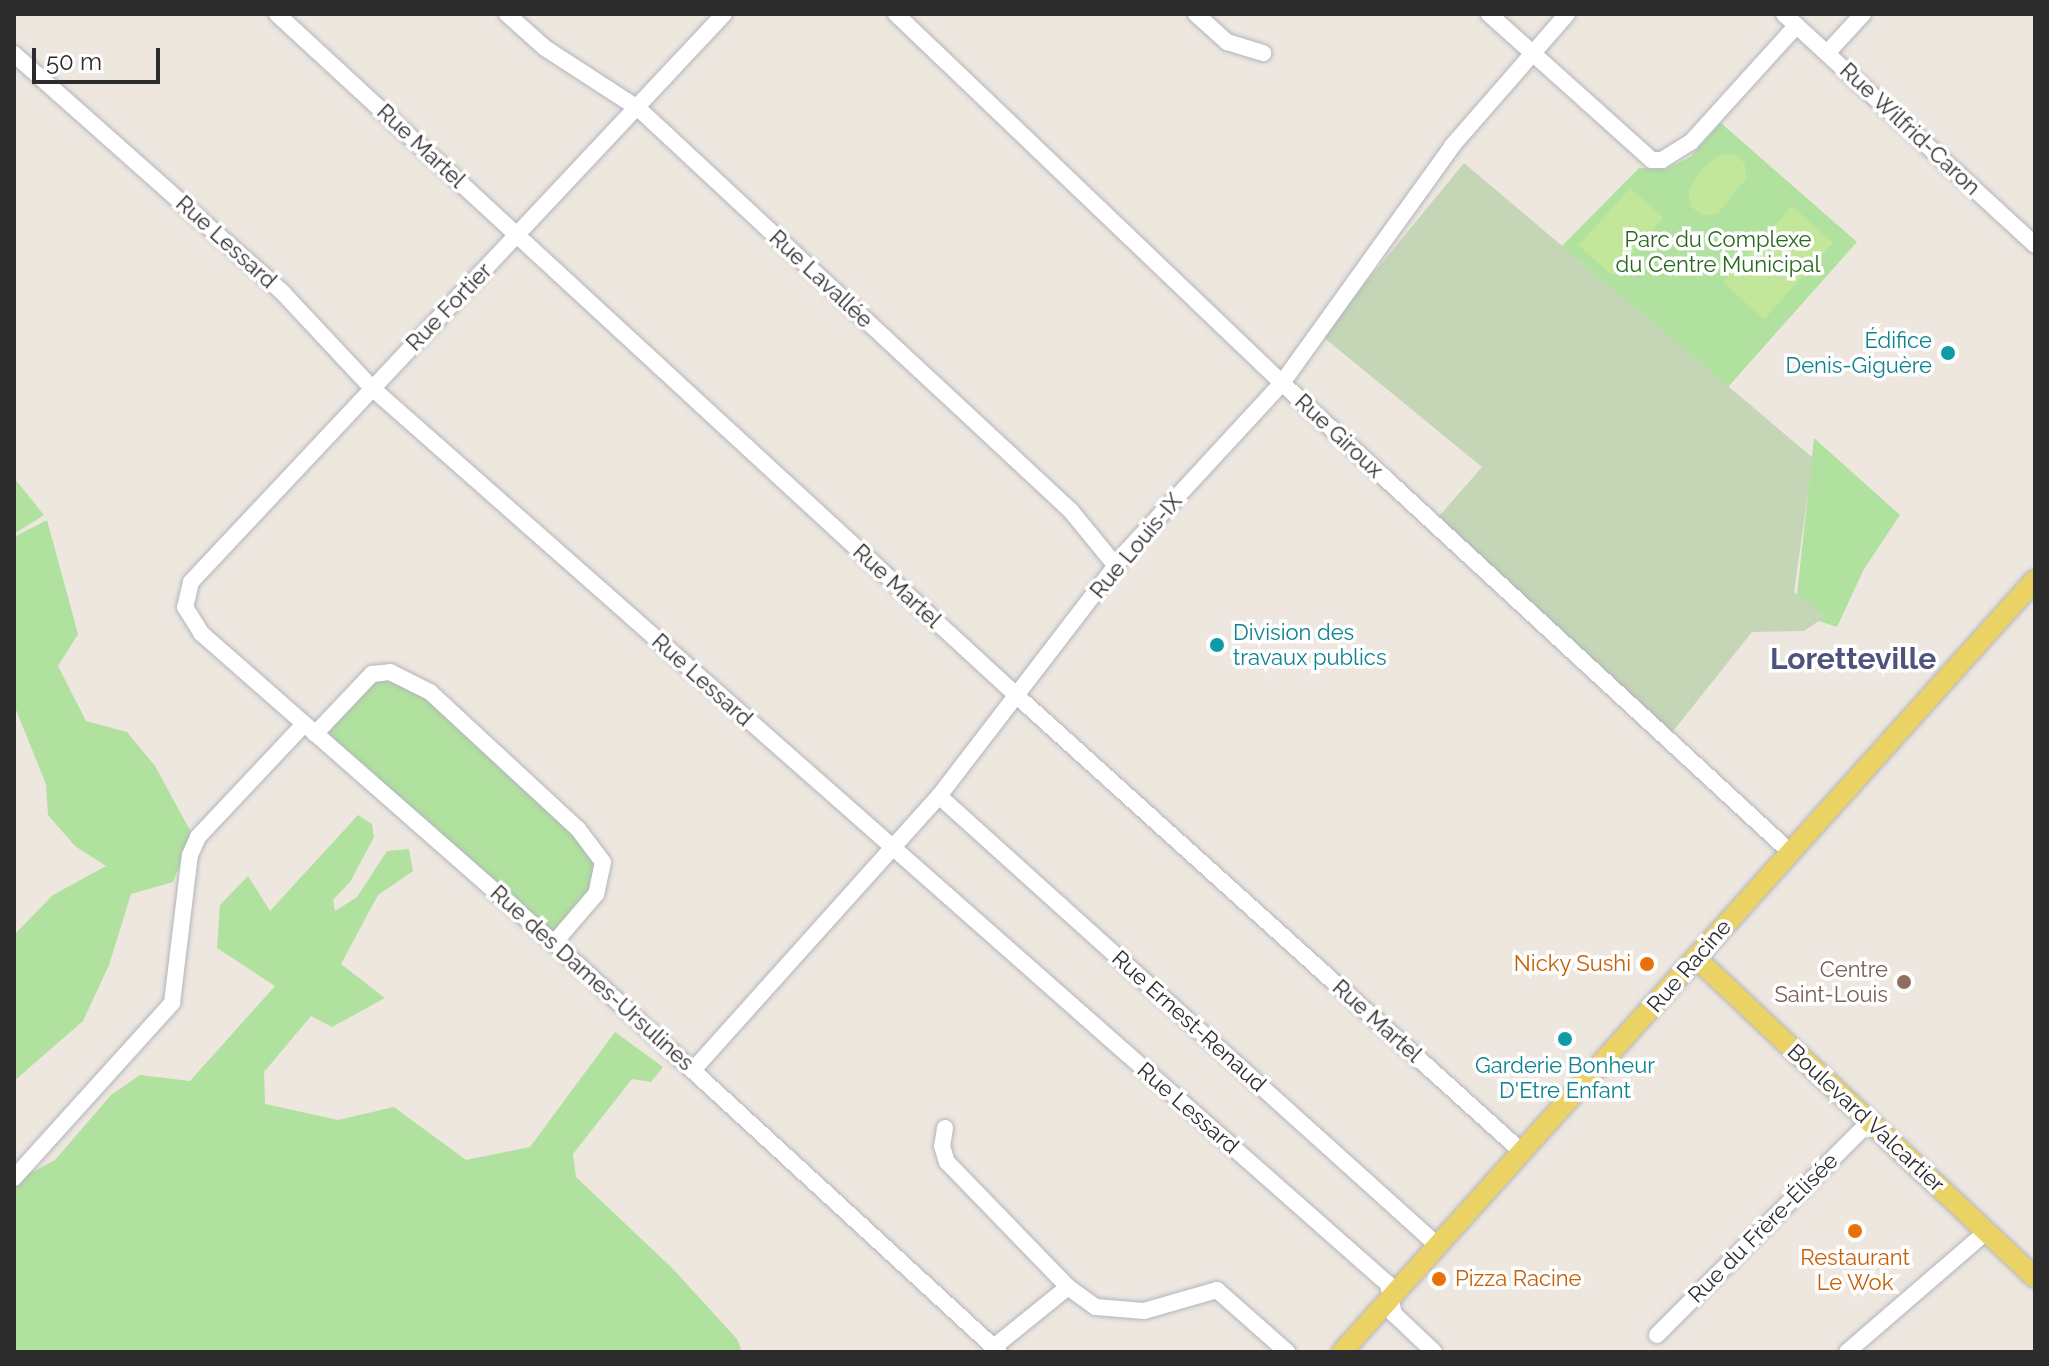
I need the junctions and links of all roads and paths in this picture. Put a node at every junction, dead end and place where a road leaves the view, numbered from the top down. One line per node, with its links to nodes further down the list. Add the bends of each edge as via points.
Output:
1 (277, 14): 15 (street, Rue Martel)
2 (507, 14): 14 (street, Rue Lavallée, via 545,48)
3 (724, 14): 14 (street, Rue Fortier)
4 (896, 14): 17 (street, Rue Giroux)
5 (1196, 14): 10 (street, via 1227,42)
6 (1489, 14): 11 (street)
7 (1567, 14): 11 (street, Rue Louis-IX)
8 (1863, 14): 12 (street)
9 (1790, 20): 11 (street, via 1691,142 1662,160 1640,155); 12 (street, Rue Wilfrid-Caron)
10 (1263, 53)
11 (1531, 53): 17 (street, Rue Louis-IX, via 1452,146)
12 (1827, 53): 16 (street, Rue Wilfrid-Caron)
13 (14, 54): 18 (street, Rue Lessard, via 283,293)
14 (639, 109): 15 (street, Rue Fortier); 19 (street, Rue Lavallée, via 1071,511)
15 (518, 234): 18 (street, Rue Fortier); 22 (street, Rue Martel)
16 (2035, 245)
17 (1282, 383): 19 (street, Rue Louis-IX); 26 (street, Rue Giroux)
18 (372, 388): 21 (street, Rue Fortier, via 191,582); 25 (street, Rue Lessard)
19 (1116, 566): 22 (street, Rue Louis-IX)
20 (2034, 583): 26 (main road, Rue Racine)
21 (185, 607): 23 (street, Rue des Dames-Ursulines, via 201,633)
22 (1017, 696): 24 (street, Rue Louis-IX); 32 (street, Rue Martel)
23 (309, 729): 27 (street, Rue des Dames-Ursulines); 27 (street, via 372,674 390,672 430,692 585,836 603,862 596,894); 33 (street, via 194,846 172,1003)
24 (939, 796): 25 (street, Rue Louis-IX); 35 (street, Rue Ernest-Renaud)
25 (892, 847): 29 (street, Rue Louis-IX); 38 (street, Rue Lessard, via 1388,1284)
26 (1789, 851): 28 (main road, Rue Racine)
27 (554, 943): 29 (street, Rue des Dames-Ursulines)
28 (1696, 958): 30 (main road, Boulevard Valcartier); 32 (main road, Rue Racine)
29 (694, 1069): 40 (street, Rue des Dames-Ursulines)
30 (1870, 1121): 34 (main road, Boulevard Valcartier); 39 (street, Rue du Frère-Élisée)
31 (945, 1128): 37 (street, via 942,1146 947,1162)
32 (1522, 1152): 35 (main road, Rue Racine)
33 (14, 1178)
34 (1986, 1232): 36 (main road, Boulevard Valcartier); 44 (street)
35 (1438, 1246): 38 (main road, Rue Racine)
36 (2035, 1277)
37 (1068, 1287): 40 (street); 41 (street, via 1096,1307 1144,1311 1217,1290)
38 (1391, 1300): 42 (main road, Rue Racine); 43 (street, Rue Lessard, via 1394,1314)
39 (1657, 1335)
40 (997, 1350)
41 (1287, 1352)
42 (1342, 1352)
43 (1434, 1352)
44 (1847, 1352)

